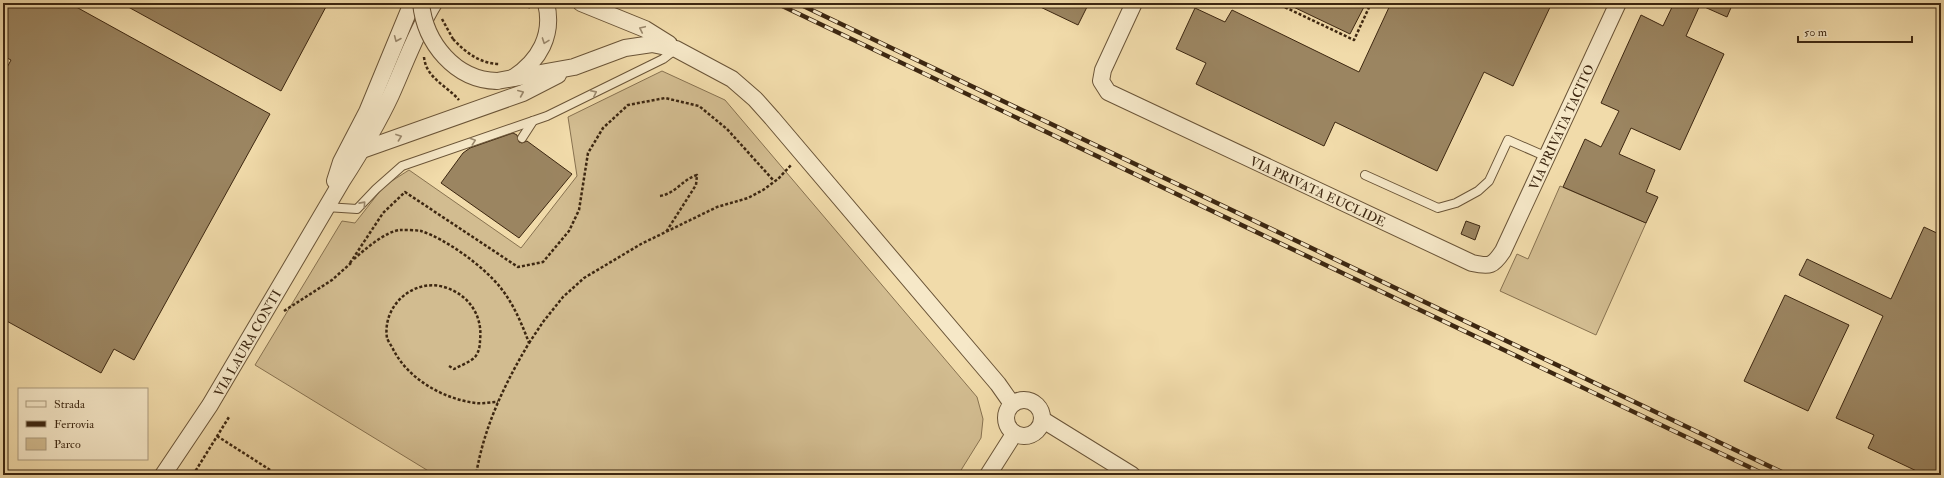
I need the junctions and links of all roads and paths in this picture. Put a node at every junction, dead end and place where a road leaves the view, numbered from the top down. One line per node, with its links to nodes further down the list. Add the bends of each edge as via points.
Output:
1 (412, 3): 25 (street, one-way to 25, via 367,112 341,162)
2 (421, 3): 15 (street, bridge, via 438,49 456,68 470,76 488,81)
3 (527, 3): 11 (path)
4 (546, 3): 15 (street, one-way to 15, via 547,36 541,50 522,72)
5 (581, 3): 12 (street, one-way to 5, via 645,29)
6 (1134, 3): 27 (street, VIA PRIVATA EUCLIDE, via 1103,70 1101,81 1108,92 1472,263 1485,266 1493,264)
7 (1276, 3): 8 (path, via 1354,40)
8 (1371, 3)
9 (1618, 3): 20 (street, VIA PRIVATA TACITO)
10 (437, 9): 15 (path, bridge, via 453,39 463,50 478,60 492,64); 19 (street, via 413,44)
11 (531, 10)
12 (676, 49): 14 (street, via 652,44 638,45); 17 (lane, one-way to 12, via 663,59); 33 (street, via 732,79 755,99 998,384)
13 (425, 51): 16 (path, via 425,66 430,74)
14 (574, 67): 15 (street); 19 (street, one-way to 14, via 522,93)
15 (505, 74)
16 (463, 104)
17 (533, 121): 18 (lane); 25 (lane, one-way to 17, via 358,209 402,166)
18 (522, 138)
19 (362, 150): 25 (street)
20 (1547, 157): 22 (lane, via 1508,140 1489,181 1468,198 1438,208); 27 (street, VIA PRIVATA TACITO)
21 (792, 163): 23 (path)
22 (1365, 176)
23 (774, 181): 26 (path, via 748,198 717,207); 28 (path, via 727,129 699,106 665,98 628,105 603,128 588,153 579,210 569,231 543,262 518,267 405,192 384,213)
24 (660, 196): 26 (path, via 668,195 697,175 696,185)
25 (326, 208): 38 (street, VIA LAURA CONTI, via 210,405)
26 (665, 232): 30 (path, via 584,278 563,297)
27 (1503, 251)
28 (350, 263): 29 (path, via 332,280); 30 (path, via 371,244 398,230 420,231 449,245 500,287 521,321)
29 (281, 312)
30 (529, 343): 32 (path)
31 (449, 366): 32 (path, via 454,369 474,358 480,349 480,321 470,304 456,291 440,286 420,286 400,297 388,318 387,338 398,359 415,378 440,393 476,403)
32 (498, 402): 41 (path, via 490,417)
33 (1012, 404): 35 (street, via 1030,401 1040,408); 36 (street, via 1006,419)
34 (228, 417): 37 (path)
35 (1043, 420): 36 (street, via 1036,434 1021,437); 43 (street)
36 (1014, 434): 42 (street)
37 (217, 436): 39 (path); 40 (path)
38 (163, 475)
39 (193, 475)
40 (278, 475)
41 (476, 475)
42 (988, 475)
43 (1132, 475)

